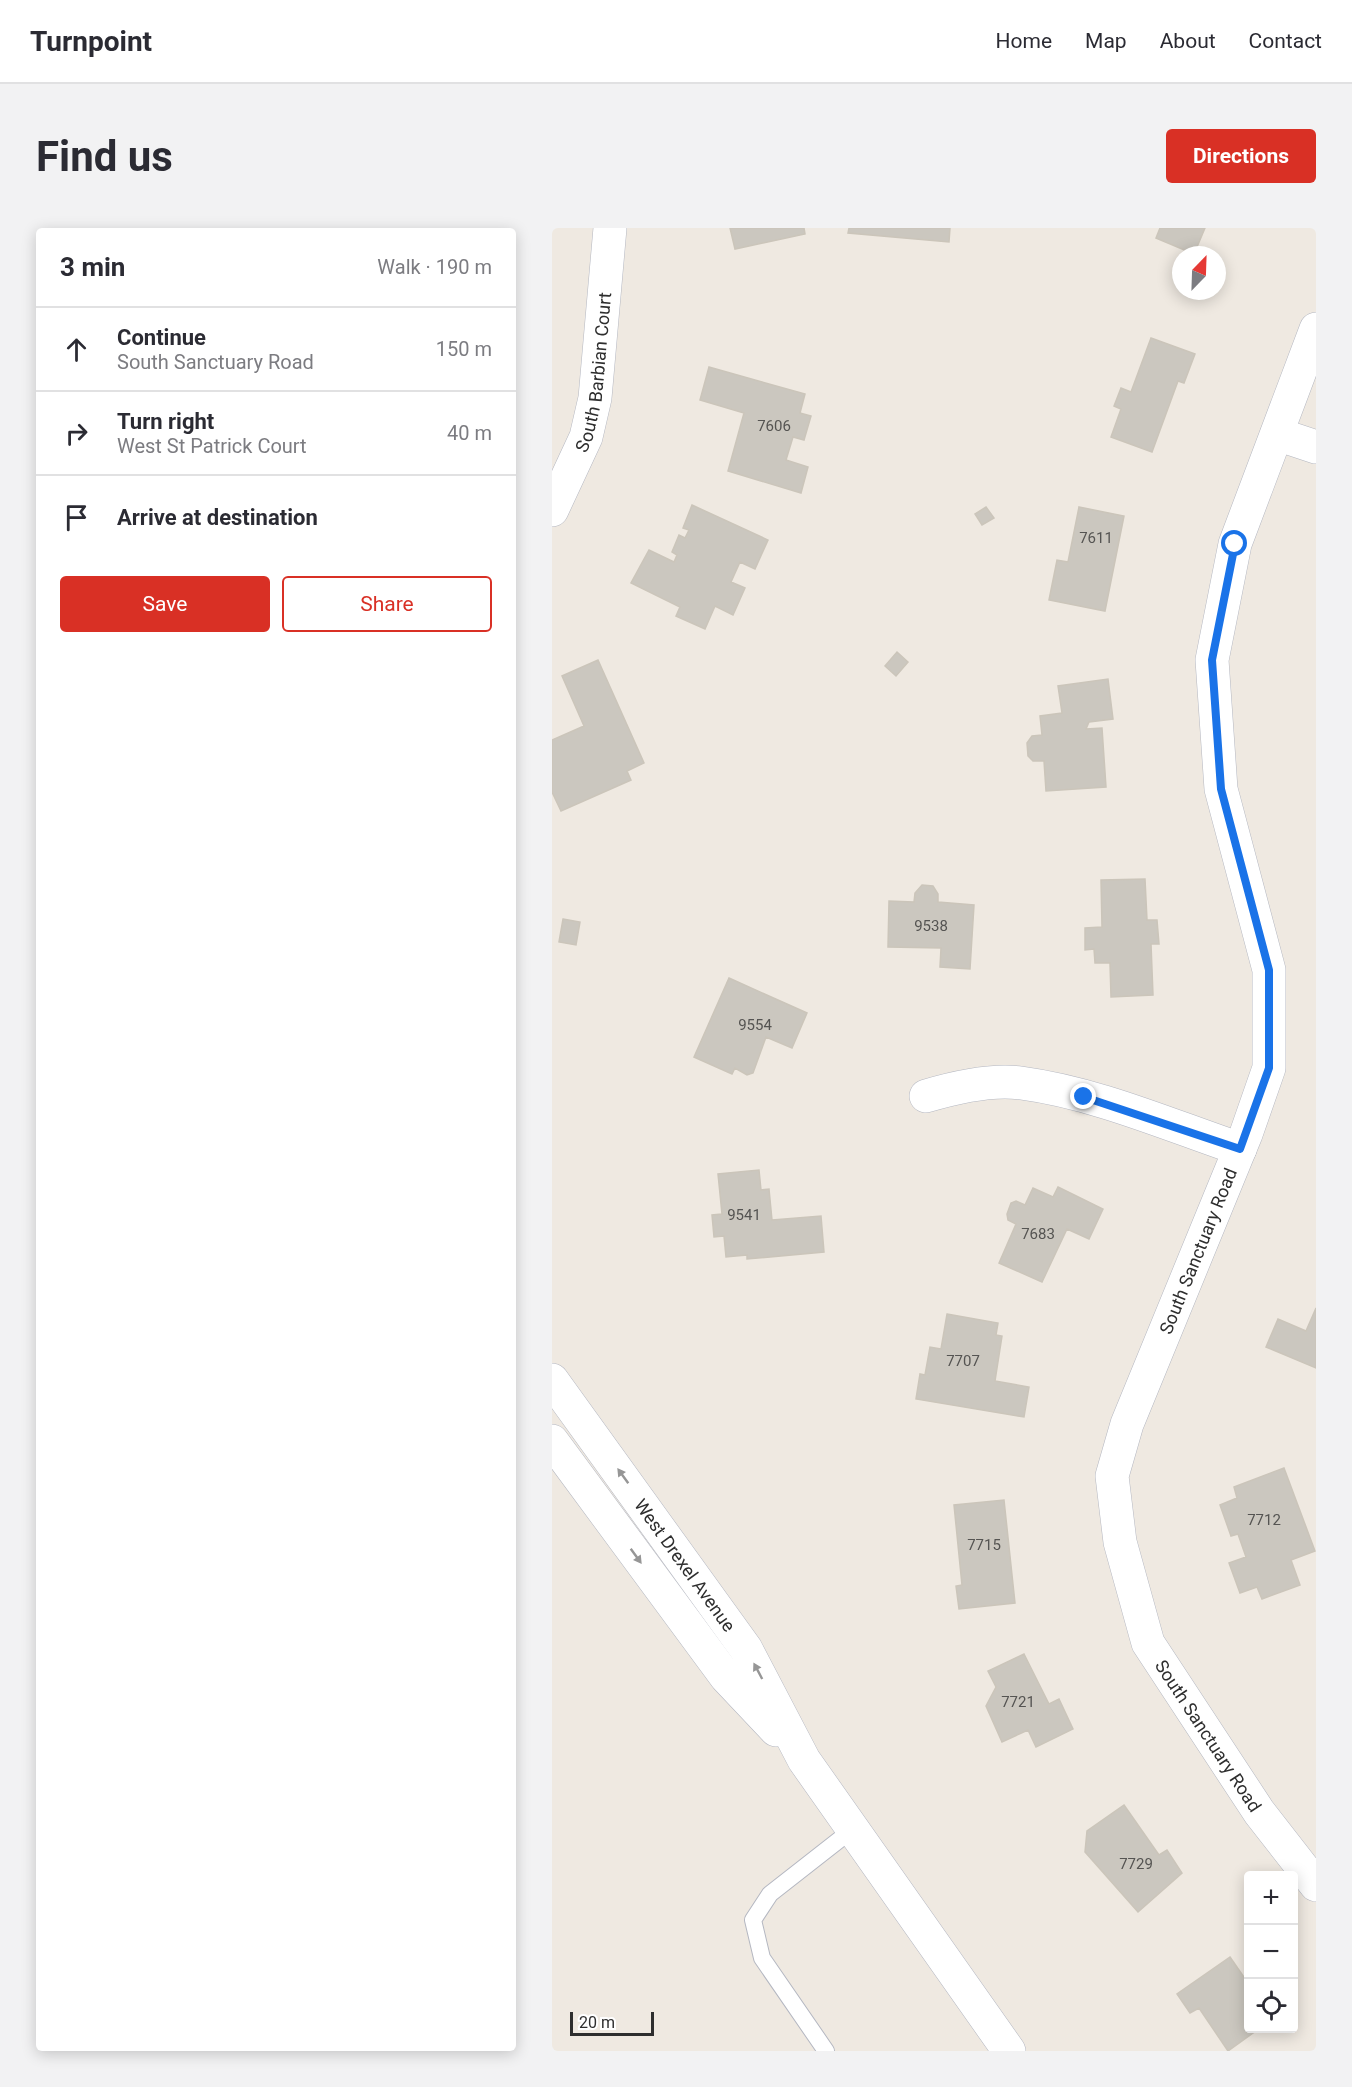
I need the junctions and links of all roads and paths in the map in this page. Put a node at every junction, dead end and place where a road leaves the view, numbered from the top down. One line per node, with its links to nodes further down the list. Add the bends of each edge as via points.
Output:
1 (610, 228): 5 (street, South Barbian Court, via 595,398 586,436)
2 (1316, 330): 3 (street, South Sanctuary Road)
3 (1277, 434): 4 (street); 7 (street, South Sanctuary Road, via 1235,544 1212,660 1221,789 1269,970 1269,1068)
4 (1316, 447)
5 (552, 510)
6 (926, 1096): 7 (street, via 955,1087 1019,1083 1084,1097)
7 (1240, 1149): 12 (street, South Sanctuary Road, via 1127,1424 1112,1476 1120,1542 1148,1643 1259,1812)
8 (552, 1380): 10 (street, West Drexel Avenue, one-way to 8, via 746,1649)
9 (552, 1441): 10 (street, West Drexel Avenue, one-way to 10, via 726,1677)
10 (804, 1760): 11 (street, West Drexel Avenue)
11 (853, 1829): 13 (lane, via 770,1894 753,1920 762,1958); 14 (street, West Drexel Avenue)
12 (1316, 1885)
13 (826, 2051)
14 (1009, 2051)

